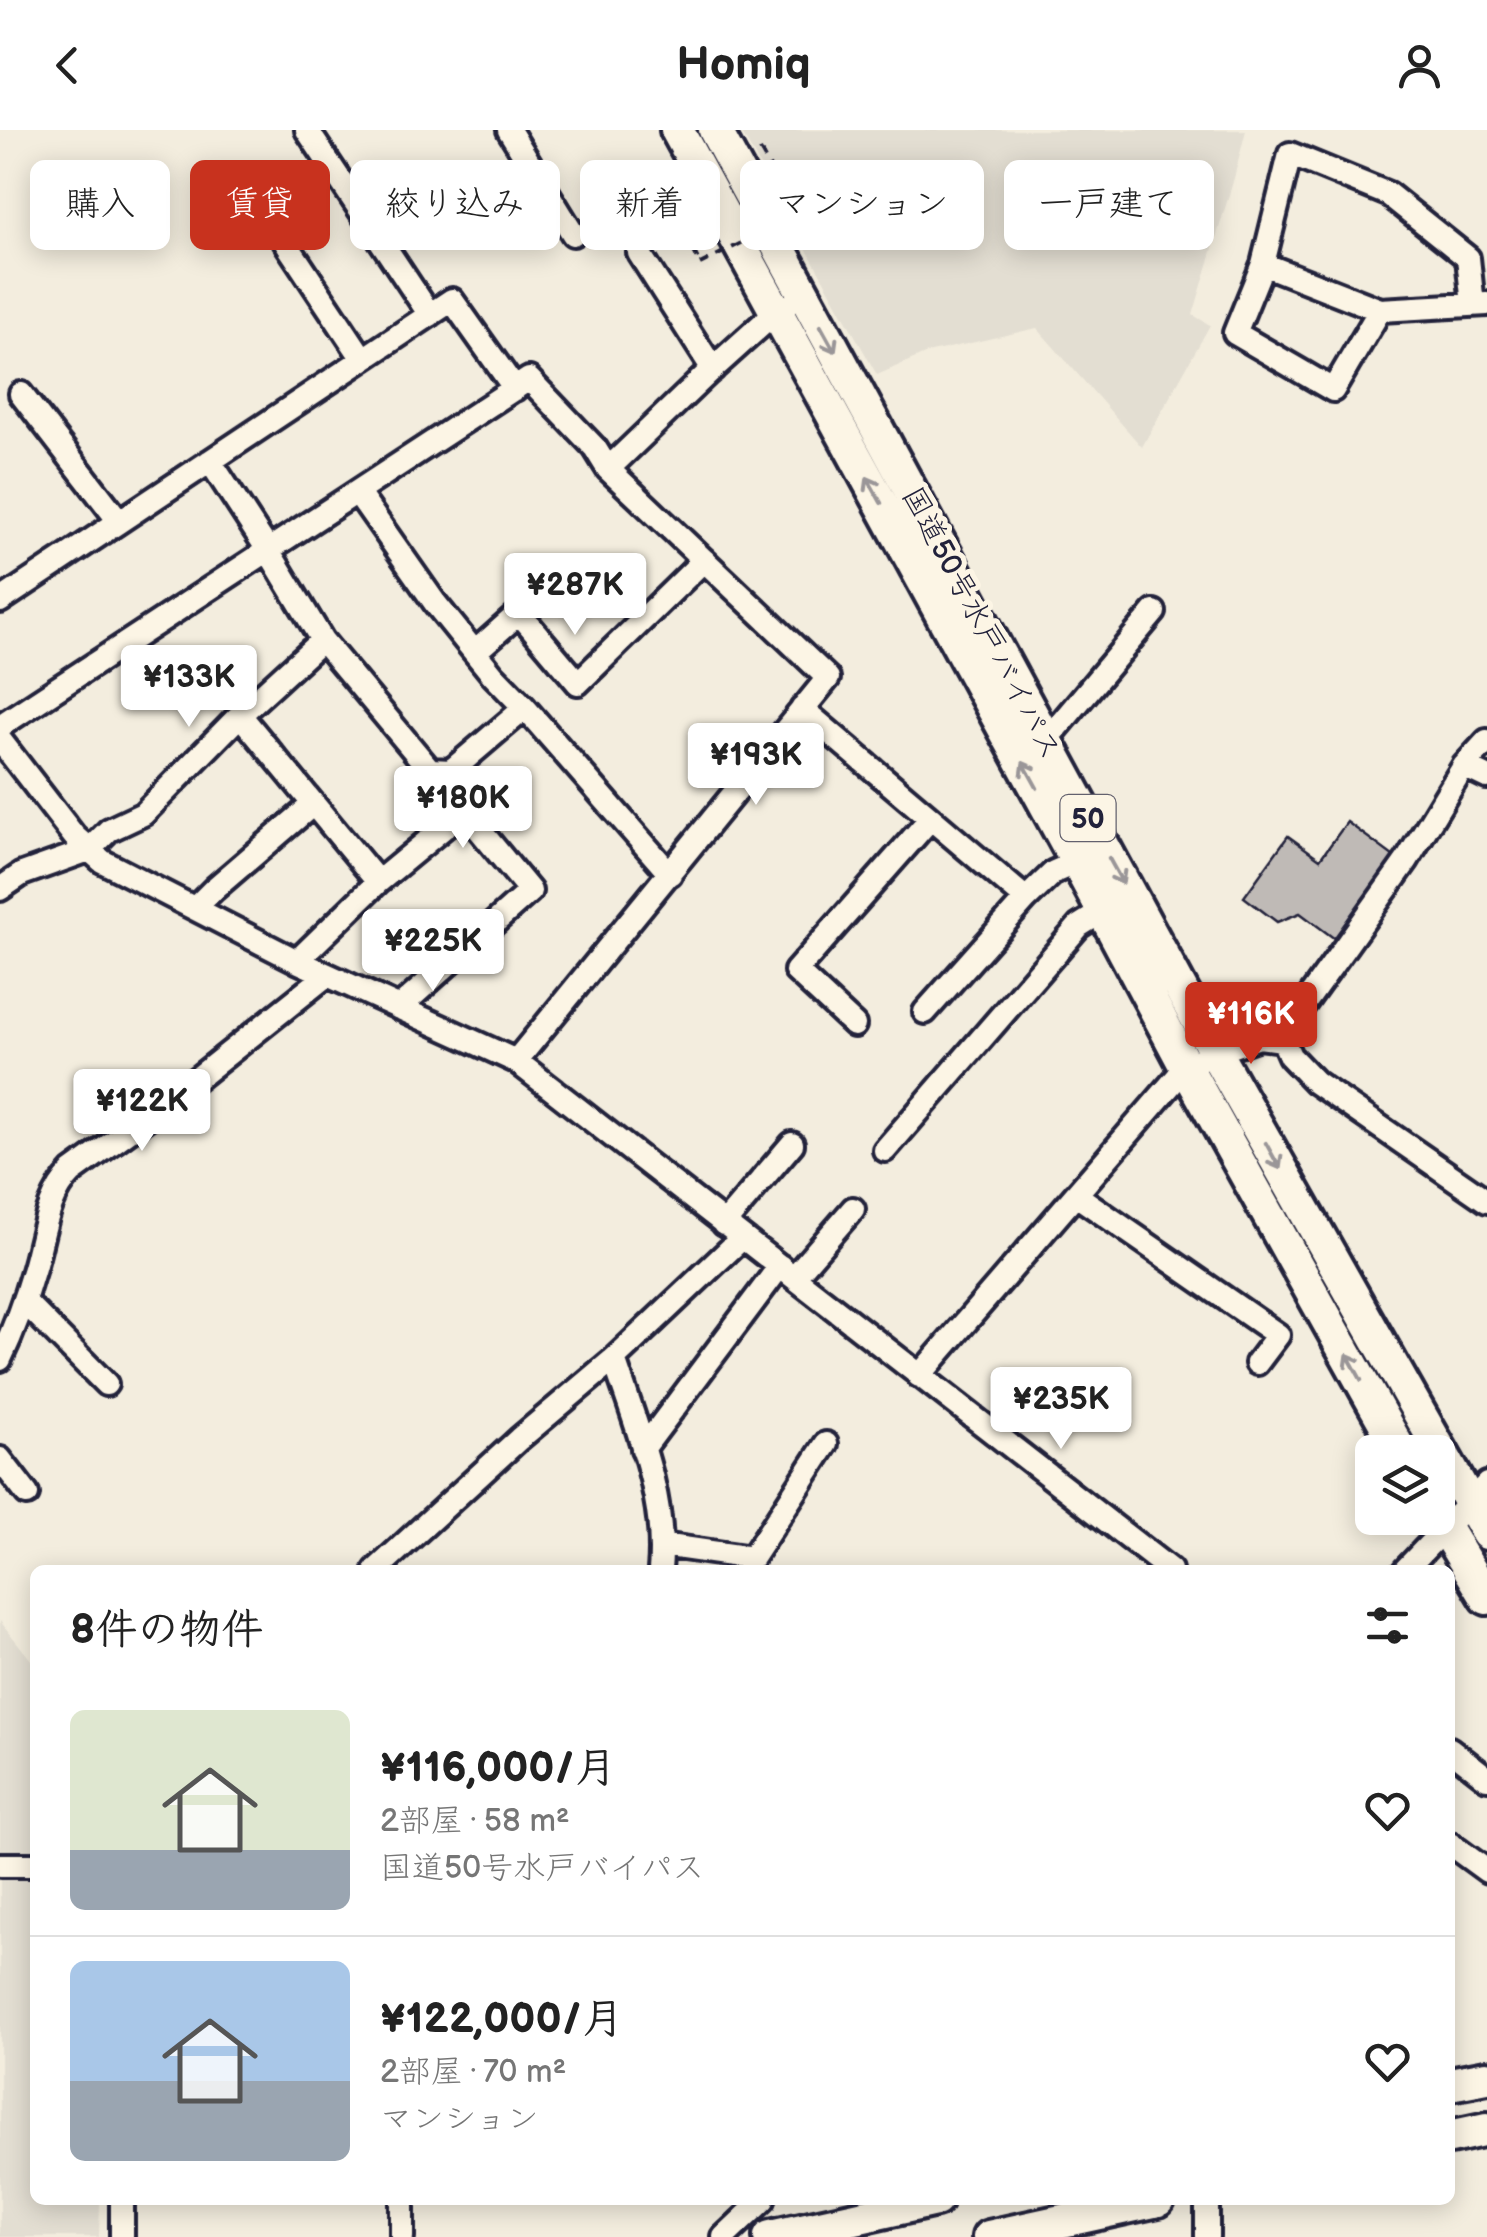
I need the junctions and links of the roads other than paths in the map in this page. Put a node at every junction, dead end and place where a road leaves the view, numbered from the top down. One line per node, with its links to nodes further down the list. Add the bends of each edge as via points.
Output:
1 (307, 130): 12 (street)
2 (508, 130): 5 (street)
3 (677, 130): 9 (highway, 国道50号水戸バイパス / 50)
4 (716, 130): 9 (highway, 国道50号水戸バイパス / 50)
5 (573, 234)
6 (290, 250): 13 (street)
7 (639, 253): 14 (street)
8 (1263, 264): 10 (street, via 1290,154 1388,194 1468,258); 11 (street); 11 (street, via 1235,333 1333,390)
9 (791, 303): 14 (street); 32 (highway, 国道50号水戸バイパス / 50, one-way to 32); 39 (highway, 国道50号水戸バイパス / 50, one-way to 9)
10 (1480, 304): 11 (street)
11 (1380, 310)
12 (430, 315): 13 (street); 15 (street, via 452,300)
13 (362, 359): 17 (street)
14 (713, 369): 18 (street)
15 (515, 389): 18 (street, via 529,379); 19 (street)
16 (21, 394): 20 (street)
17 (210, 460): 20 (street); 21 (street)
18 (608, 469): 22 (street)
19 (357, 492): 21 (street); 26 (street)
20 (119, 522): 23 (street)
21 (268, 550): 25 (street); 30 (street)
22 (704, 560): 26 (street, via 578,683 519,613); 28 (street, via 828,678)
23 (0, 601)
24 (1154, 612): 32 (street)
25 (322, 640): 27 (street, via 430,770 452,771); 29 (street)
26 (475, 652): 27 (street)
27 (525, 708): 40 (street)
28 (802, 709): 37 (street); 40 (street)
29 (240, 715): 36 (street); 38 (street, via 143,814 109,830)
30 (0, 726)
31 (0, 740): 38 (street)
32 (1046, 741): 52 (highway, 国道50号水戸バイパス / 50, one-way to 52)
33 (1487, 741): 34 (street)
34 (1464, 766): 35 (street); 51 (street)
35 (1487, 777)
36 (312, 805): 41 (street); 44 (street)
37 (930, 819): 43 (street); 50 (street, via 796,971)
38 (89, 850): 42 (street); 44 (street)
39 (1077, 862): 43 (street, via 1054,872); 45 (highway, 国道50号水戸バイパス / 50)
40 (670, 874): 53 (street)
41 (378, 882): 46 (street); 48 (street, via 464,811 530,890)
42 (0, 889)
43 (1026, 899): 49 (street)
44 (195, 908): 46 (street)
45 (1103, 911): 52 (highway, 国道50号水戸バイパス / 50); 55 (street, via 1080,926)
46 (297, 961): 47 (street)
47 (328, 976): 48 (street); 61 (street, via 62,1182)
48 (398, 1008): 53 (street)
49 (925, 1012)
50 (854, 1026)
51 (1283, 1040): 52 (street, via 1259,1037); 57 (street, via 1315,1082)
52 (1200, 1059): 56 (street); 67 (highway, 国道50号水戸バイパス / 50, one-way to 52); 71 (highway, 国道50号水戸バイパス / 50, one-way to 71)
53 (516, 1061): 59 (street)
54 (792, 1144): 59 (street)
55 (885, 1150)
56 (1076, 1195): 64 (street, via 1278,1335); 65 (street)
57 (1487, 1201)
58 (852, 1209): 60 (street)
59 (733, 1231): 60 (street); 63 (street)
60 (787, 1272): 65 (street); 69 (street)
61 (24, 1301): 62 (street); 66 (street)
62 (0, 1359)
63 (614, 1359): 69 (street); 79 (street)
64 (1257, 1363)
65 (920, 1376): 78 (street)
66 (106, 1384)
67 (1393, 1435)
68 (826, 1444): 77 (street, via 752,1558)
69 (643, 1449): 77 (street)
70 (0, 1459): 72 (street)
71 (1478, 1493): 73 (street); 74 (highway, 国道50号水戸バイパス / 50)
72 (26, 1494)
73 (1455, 1511)
74 (1487, 1533)
75 (1430, 1535): 81 (street)
76 (1448, 1535): 82 (highway)
77 (662, 1546): 80 (street)
78 (1144, 1562)
79 (381, 1565)
80 (660, 1565)
81 (1408, 1565)
82 (1487, 1598)
83 (1455, 1753): 84 (street)
84 (1487, 1778)
85 (1455, 1848): 88 (street)
86 (0, 1865): 87 (street)
87 (30, 1865)
88 (1487, 1871)
89 (1487, 2076): 90 (highway)
90 (1455, 2083)
91 (1487, 2129): 92 (highway)
92 (1455, 2136)
93 (122, 2205): 99 (street)
94 (402, 2205): 100 (street)
95 (759, 2205): 101 (street)
96 (914, 2205): 102 (highway)
97 (1135, 2205): 103 (highway)
98 (1207, 2205): 104 (street)
99 (122, 2237)
100 (402, 2237)
101 (724, 2237)
102 (770, 2237)
103 (989, 2237)
104 (1207, 2237)

